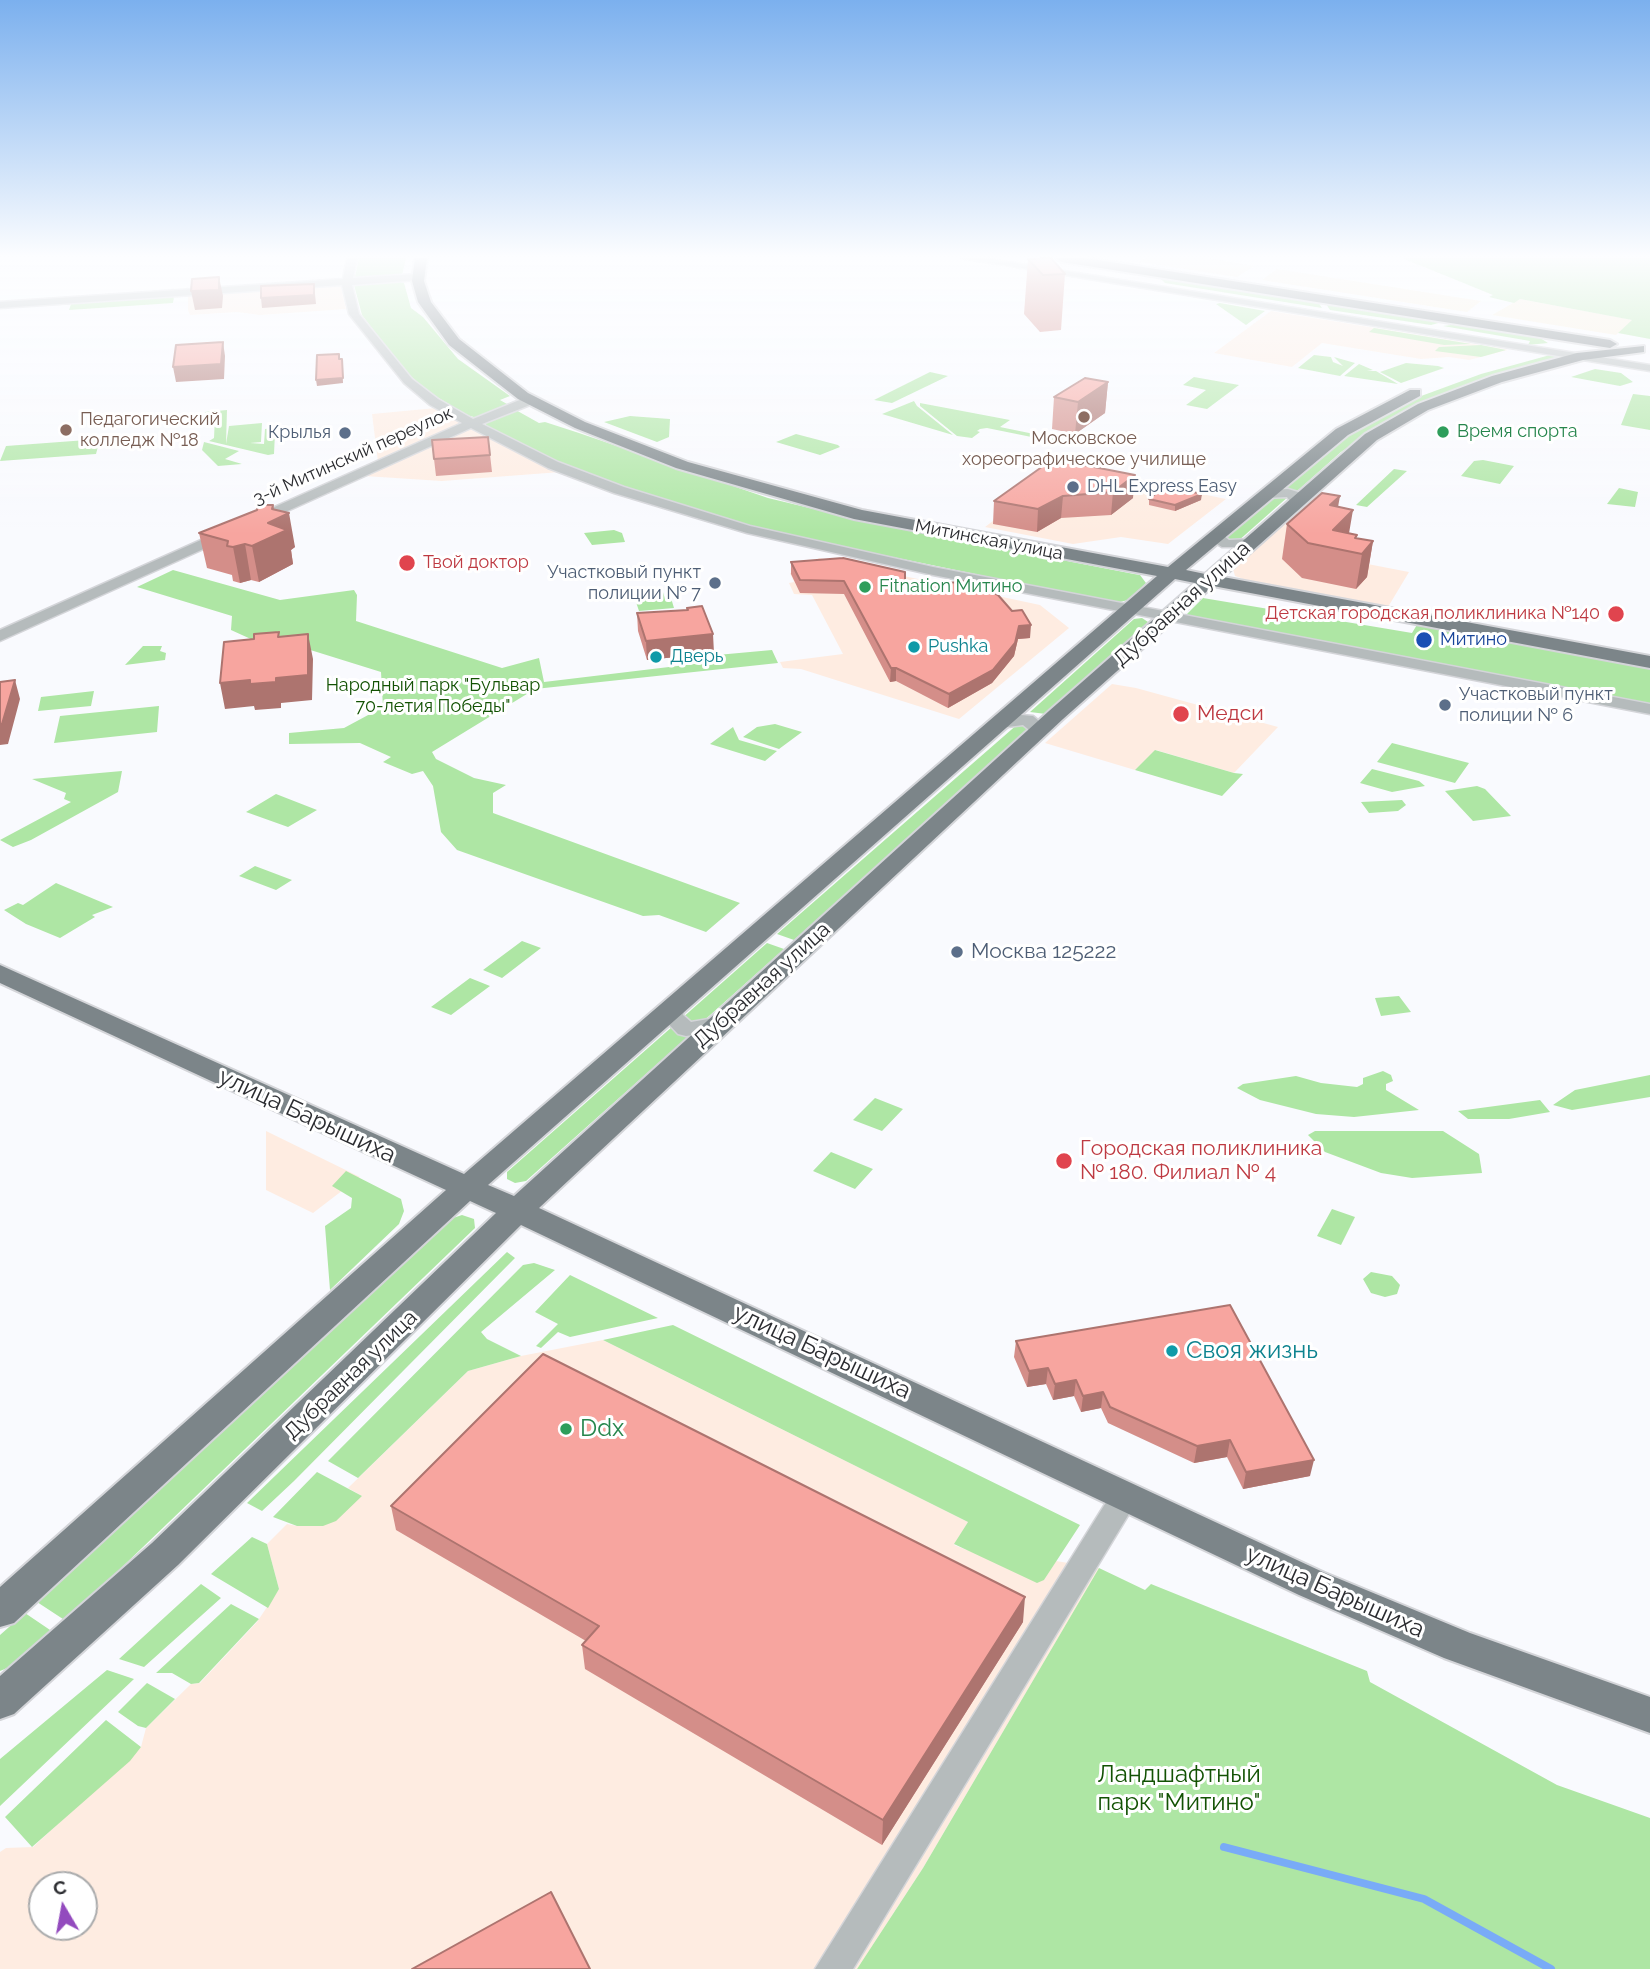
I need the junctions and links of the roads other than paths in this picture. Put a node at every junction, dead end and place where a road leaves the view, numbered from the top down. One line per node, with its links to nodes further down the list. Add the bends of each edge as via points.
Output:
1 (382, 350): 9 (street, via 424,395)
2 (463, 350): 8 (main road, Митинская улица)
3 (1547, 350): 6 (street); 10 (main road, Дубравная улица, via 1431,387 1380,409 1342,432)
4 (1592, 350): 6 (main road, Дубравная улица)
5 (1631, 350): 6 (main road, Дубравная улица)
6 (1582, 356): 7 (street); 11 (main road, Дубравная улица, via 1497,379 1412,412 1370,437)
7 (1650, 368)
8 (531, 400): 9 (street, 3-й Митинский переулок); 14 (main road, Митинская улица, via 628,445 814,505)
9 (473, 424): 16 (street, via 553,465 698,515); 18 (street, 3-й Митинский переулок)
10 (1265, 494): 11 (street, via 1288,493); 12 (main road, Дубравная улица)
11 (1297, 501): 13 (main road, Дубравная улица)
12 (1216, 534): 13 (street, via 1217,540 1227,544); 14 (main road, Дубравная улица)
13 (1251, 542): 15 (main road, Дубравная улица)
14 (1170, 573): 15 (main road, Митинская улица); 16 (main road, Дубравная улица)
15 (1208, 580): 17 (main road, Дубравная улица); 19 (main road, Митинская улица)
16 (1129, 611): 17 (street); 20 (main road, Дубравная улица)
17 (1167, 618): 21 (street); 22 (main road, Дубравная улица)
18 (0, 636)
19 (1650, 662)
20 (1020, 705): 22 (street, via 1020,713 1030,718); 23 (main road, Дубравная улица)
21 (1650, 709)
22 (1056, 715): 24 (main road, Дубравная улица)
23 (998, 725): 24 (street, via 1009,719 1023,720 1036,726); 26 (main road, Дубравная улица)
24 (1036, 734): 27 (main road, Дубравная улица)
25 (0, 973): 28 (main road, улица Барышиха)
26 (674, 1006): 27 (street, via 672,1016 686,1029); 28 (main road, Дубравная улица)
27 (720, 1024): 29 (main road, Дубравная улица)
28 (465, 1189): 29 (main road, улица Барышиха); 31 (main road, Дубравная улица)
29 (517, 1211): 30 (main road, улица Барышиха); 32 (main road, Дубравная улица, via 166,1553)
30 (1125, 1496): 33 (main road, улица Барышиха, via 1458,1646); 34 (street)
31 (0, 1611)
32 (0, 1701)
33 (1650, 1714)
34 (832, 1969)

